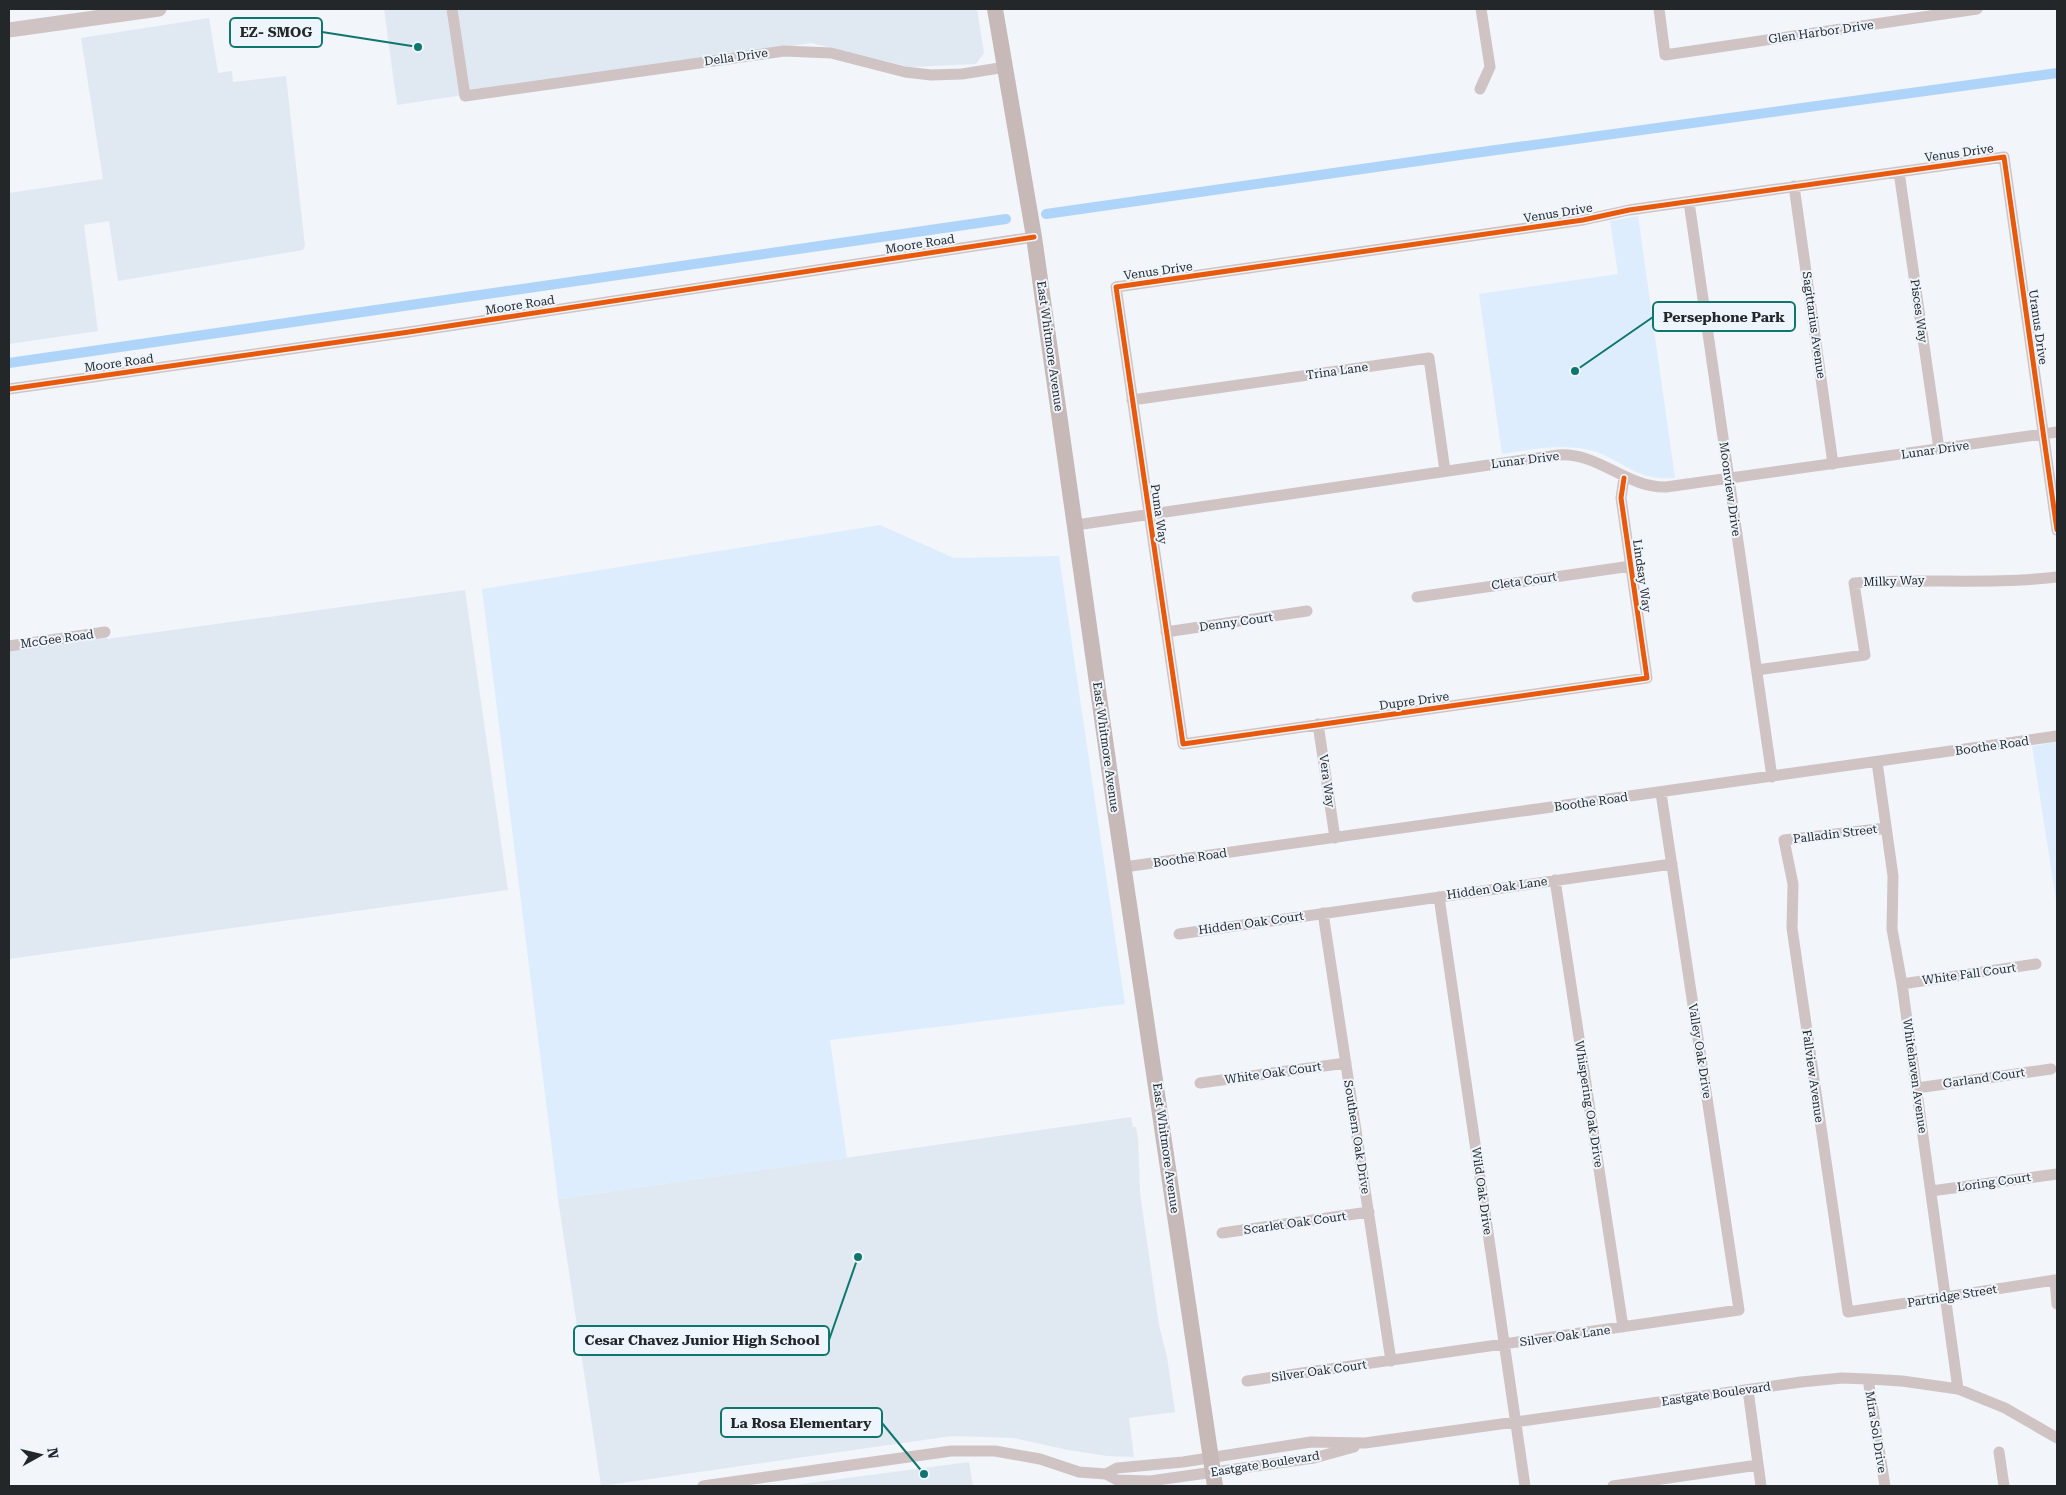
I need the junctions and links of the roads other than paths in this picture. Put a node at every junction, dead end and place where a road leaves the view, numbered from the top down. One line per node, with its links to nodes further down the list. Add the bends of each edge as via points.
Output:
1 (159, 9): 7 (street)
2 (452, 9): 8 (street, Della Drive, via 465,96 784,51 831,53 931,76)
3 (994, 9): 8 (main road, East Whitmore Avenue)
4 (1481, 9): 9 (street, via 1490,67)
5 (1659, 9): 6 (street, Glen Harbor Drive, via 1665,55)
6 (1977, 9)
7 (9, 30)
8 (1006, 67): 14 (main road, East Whitmore Avenue)
9 (1480, 89)
10 (2004, 157): 11 (street, Venus Drive); 19 (street, Uranus Drive)
11 (1898, 172): 12 (street, Venus Drive); 20 (street, Pisces Way)
12 (1794, 186): 13 (street, Venus Drive); 21 (street, Sagittarius Avenue)
13 (1689, 202): 15 (street, Venus Drive); 24 (street, Moonview Drive)
14 (1034, 237): 16 (street, Moore Road, via 399,334); 26 (main road, East Whitmore Avenue)
15 (1116, 287): 17 (street, Puma Way)
16 (9, 389)
17 (1132, 400): 22 (street, Trina Lane, via 1428,358); 25 (street, Puma Way)
18 (2057, 432): 19 (street, Lunar Drive)
19 (2044, 434): 20 (street, Lunar Drive); 27 (street, Uranus Drive)
20 (1939, 449): 21 (street, Lunar Drive)
21 (1833, 464): 24 (street, Lunar Drive)
22 (1445, 471): 23 (street, Lunar Drive, via 1571,455 1595,461); 25 (street, Lunar Drive)
23 (1624, 478): 24 (street, Lunar Drive, via 1659,487); 28 (street, Lindsay Way, via 1620,496)
24 (1729, 479): 35 (street, Moonview Drive)
25 (1149, 514): 26 (street, Lunar Drive); 33 (street, Puma Way)
26 (1076, 524): 47 (main road, East Whitmore Avenue)
27 (2057, 530)
28 (1631, 566): 30 (street, Cleta Court); 36 (street, Lindsay Way)
29 (2057, 577): 35 (street, Milky Way, via 1988,582 1854,583 1865,655)
30 (1417, 597)
31 (1307, 611): 33 (street, Denny Court)
32 (105, 632): 34 (street, McGee Road)
33 (1166, 632): 39 (street, Puma Way)
34 (9, 646)
35 (1757, 670): 41 (street, Moonview Drive)
36 (1647, 678): 37 (street, Dupre Drive)
37 (1318, 724): 39 (street, Dupre Drive); 44 (street, Vera Way)
38 (2057, 736): 40 (street, Boothe Road)
39 (1182, 744)
40 (1877, 762): 41 (street, Boothe Road); 43 (street, Whitehaven Avenue)
41 (1772, 777): 42 (street, Boothe Road)
42 (1661, 792): 44 (street, Boothe Road); 46 (street, Valley Oak Drive)
43 (1886, 828): 45 (street, Palladin Street); 53 (street, Whitehaven Avenue, via 1893,876 1892,929)
44 (1335, 838): 47 (street, Boothe Road)
45 (1784, 840): 65 (street, Fallview Avenue, via 1793,884 1792,928)
46 (1672, 864): 48 (street, Hidden Oak Lane); 64 (street, Valley Oak Drive)
47 (1124, 867): 78 (main road, East Whitmore Avenue)
48 (1555, 880): 49 (street, Hidden Oak Lane); 66 (street, Whispering Oak Drive)
49 (1439, 897): 50 (street, Hidden Oak Lane); 67 (street, Wild Oak Drive)
50 (1323, 913): 51 (street, Hidden Oak Court); 54 (street, Southern Oak Drive)
51 (1179, 934)
52 (2036, 964): 53 (street, White Fall Court)
53 (1902, 984): 57 (street, Whitehaven Avenue)
54 (1346, 1063): 56 (street, White Oak Court); 60 (street, Southern Oak Drive)
55 (2051, 1069): 57 (street, Garland Court)
56 (1200, 1083)
57 (1917, 1088): 59 (street, Whitehaven Avenue)
58 (2057, 1174): 59 (street, Loring Court)
59 (1931, 1191): 62 (street, Whitehaven Avenue)
60 (1369, 1212): 61 (street, Scarlet Oak Court); 68 (street, Southern Oak Drive)
61 (1222, 1233)
62 (1945, 1297): 63 (street, Partridge Street, via 2056,1280); 65 (street, Partridge Street); 71 (street, Whitehaven Avenue)
63 (2057, 1304)
64 (1740, 1310): 66 (street, Silver Oak Lane)
65 (1848, 1312)
66 (1623, 1327): 67 (street, Silver Oak Lane)
67 (1505, 1344): 68 (street, Silver Oak Lane); 73 (street, Wild Oak Drive)
68 (1391, 1361): 70 (street, Silver Oak Court)
69 (1868, 1378): 71 (street, Eastgate Boulevard); 72 (street, Eastgate Boulevard, via 1817,1380); 85 (street, Mira Sol Drive)
70 (1247, 1381)
71 (1958, 1389): 74 (street, Eastgate Boulevard, via 2005,1408)
72 (1748, 1390): 73 (street, Eastgate Boulevard); 77 (street)
73 (1516, 1423): 75 (street, Eastgate Boulevard); 82 (street, Wild Oak Drive)
74 (2057, 1438)
75 (1365, 1443): 78 (street, Eastgate Boulevard, via 1314,1458); 78 (street, Eastgate Boulevard, via 1311,1442)
76 (1999, 1452): 86 (street)
77 (1758, 1465): 80 (street); 84 (street)
78 (1213, 1472): 79 (street, Eastgate Boulevard, via 1117,1468); 79 (street, Eastgate Boulevard, via 1150,1481 1117,1480)
79 (1106, 1474): 81 (street, Eastgate Boulevard, via 1079,1472 1040,1459 995,1451 951,1451)
80 (1644, 1484): 83 (street)
81 (703, 1486)
82 (1525, 1486)
83 (1613, 1486)
84 (1761, 1486)
85 (1885, 1486)
86 (2004, 1486)

